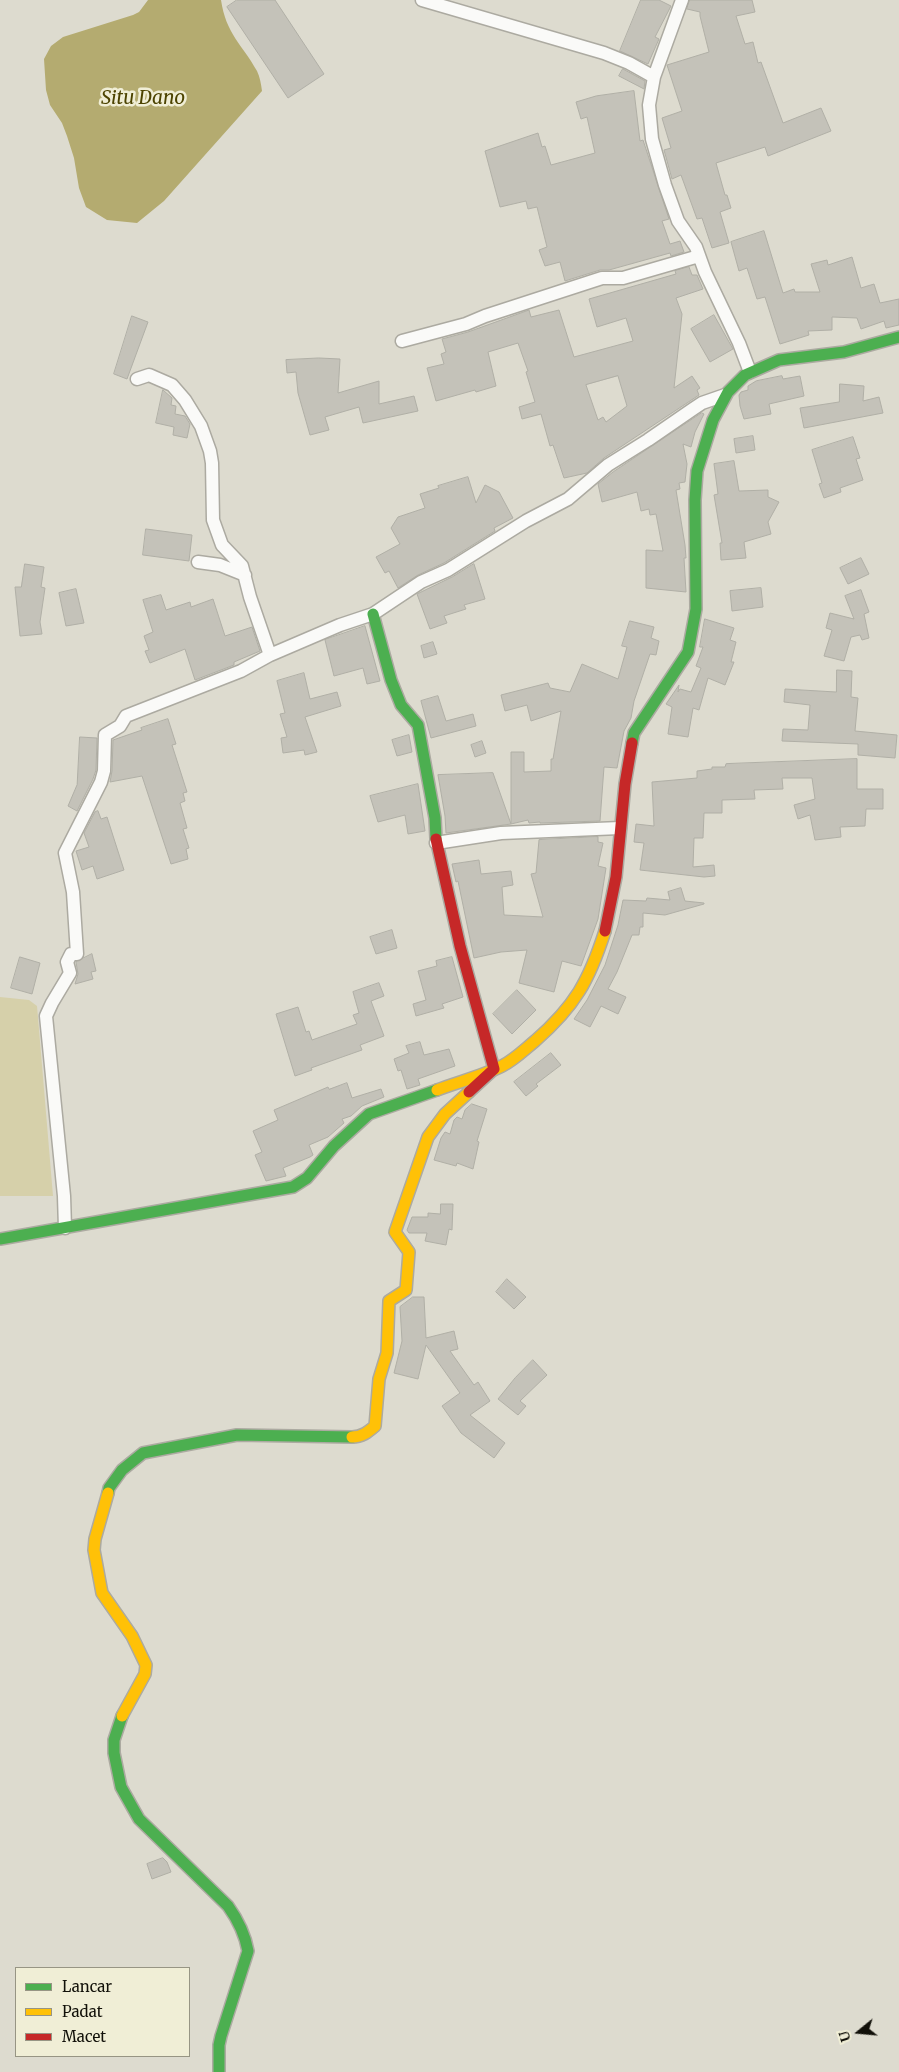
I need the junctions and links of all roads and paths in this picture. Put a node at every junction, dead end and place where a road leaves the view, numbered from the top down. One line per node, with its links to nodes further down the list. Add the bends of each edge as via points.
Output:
1 (422, 0): 3 (street, via 604,53)
2 (682, 0): 3 (street)
3 (654, 78): 4 (street, via 649,105 652,139 678,221)
4 (699, 256): 6 (street, via 623,278 602,278 466,324); 7 (street)
5 (899, 337): 7 (street, via 842,352 786,358)
6 (402, 341)
7 (750, 372): 9 (street, via 738,379)
8 (137, 379): 11 (street, via 149,375 172,385 201,426 211,457 213,520 222,545 242,566)
9 (725, 395): 12 (street, via 692,409 608,465 568,499 422,582); 14 (street, via 699,457 696,477 697,592 692,640 688,652 634,733)
10 (198, 562): 11 (street, via 220,565)
11 (245, 574): 13 (street)
12 (373, 614): 13 (street); 15 (street, via 391,680 402,705 418,725 435,818)
13 (270, 656): 17 (street, via 241,671 126,716 120,726 105,735 101,782 65,853 73,892 77,954 70,954 67,962 70,973 46,1016)
14 (620, 828): 15 (street, via 501,833); 16 (street, via 608,922 595,962 578,995 559,1020 513,1060)
15 (436, 843): 16 (street)
16 (494, 1069): 17 (street, via 369,1114 334,1146 307,1178 293,1187); 19 (street, via 445,1114 428,1137 395,1232 409,1252 406,1290 389,1301 387,1353 379,1379 375,1426 358,1437 237,1435 143,1452 122,1470 109,1488 95,1539 102,1593 134,1640 146,1665 145,1674 122,1714 114,1740 121,1787 139,1819 228,1906 247,1944 248,1951 219,2045)
17 (65, 1228): 18 (street)
18 (0, 1239)
19 (218, 2072)

